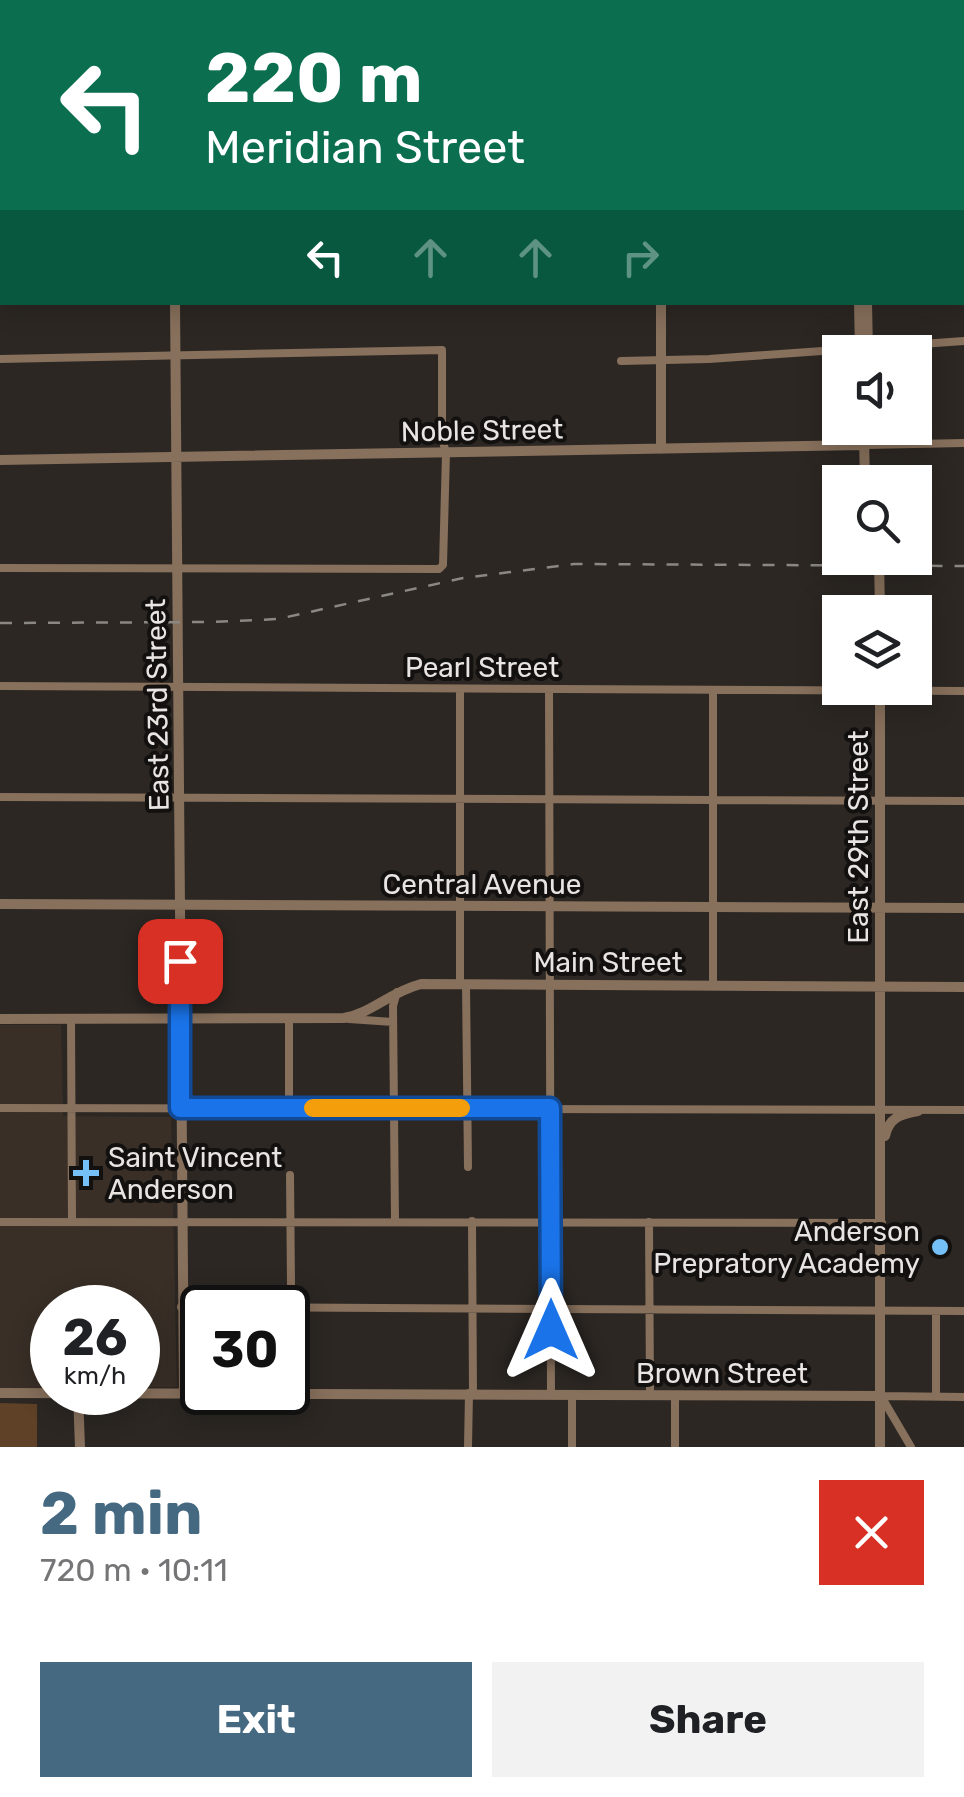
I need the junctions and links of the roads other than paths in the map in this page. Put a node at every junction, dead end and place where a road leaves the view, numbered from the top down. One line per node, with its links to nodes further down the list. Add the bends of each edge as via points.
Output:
1 (175, 305): 10 (street, East 23rd Street)
2 (661, 305): 12 (street)
3 (859, 305): 5 (street)
4 (868, 305): 6 (street)
5 (862, 335)
6 (865, 335)
7 (964, 341): 8 (street)
8 (932, 344)
9 (822, 352): 12 (street)
10 (175, 357): 11 (street); 18 (street, via 442,350); 19 (street, East 23rd Street)
11 (0, 359)
12 (661, 360): 13 (street); 17 (street)
13 (621, 361)
14 (822, 437): 17 (street, Noble Street)
15 (932, 439): 16 (street, Noble Street)
16 (964, 442)
17 (662, 449): 18 (street, Noble Street)
18 (446, 453): 19 (street, Noble Street); 22 (street, via 439,569)
19 (177, 458): 20 (street, Noble Street); 22 (street, East 23rd Street)
20 (0, 460)
21 (0, 568): 22 (street)
22 (178, 569): 24 (street, East 23rd Street)
23 (0, 686): 24 (street, Pearl Street)
24 (180, 688): 25 (street, Pearl Street); 33 (street, East 23rd Street)
25 (460, 689): 26 (street, Pearl Street); 34 (street)
26 (549, 689): 28 (street, Pearl Street); 35 (street)
27 (822, 689): 28 (street, Pearl Street)
28 (713, 690): 36 (street)
29 (932, 691): 30 (street, Pearl Street)
30 (964, 692)
31 (880, 705): 38 (street, East 29th Street)
32 (0, 797): 33 (street)
33 (180, 798): 34 (street); 40 (street, East 23rd Street)
34 (462, 799): 35 (street); 41 (street)
35 (549, 800): 36 (street); 42 (street)
36 (713, 800): 38 (street); 43 (street)
37 (964, 801): 38 (street)
38 (880, 802): 44 (street, East 29th Street)
39 (0, 904): 40 (street, Central Avenue)
40 (180, 905): 41 (street, Central Avenue); 53 (street, East 23rd Street)
41 (460, 906): 42 (street, Central Avenue); 46 (street)
42 (550, 907): 43 (street, Central Avenue); 47 (street)
43 (713, 907): 44 (street, Central Avenue); 48 (street)
44 (881, 907): 45 (street, Central Avenue); 49 (street, East 29th Street)
45 (964, 908)
46 (463, 984): 47 (street, Main Street); 51 (street, Main Street); 63 (street)
47 (550, 984): 48 (street, Main Street); 64 (street)
48 (713, 984): 49 (street, Main Street)
49 (880, 987): 50 (street, Main Street); 66 (street, East 29th Street)
50 (964, 987)
51 (398, 991): 55 (street, Main Street); 57 (street)
52 (71, 1018): 53 (street, Main Street); 56 (street, Main Street); 59 (street)
53 (180, 1018): 54 (street, Main Street); 60 (street, East 23rd Street)
54 (289, 1018): 55 (street, Main Street); 61 (street)
55 (344, 1018): 57 (street, Main Street)
56 (0, 1019)
57 (393, 1022): 62 (street)
58 (0, 1108): 59 (street)
59 (71, 1108): 60 (street); 72 (street)
60 (180, 1108): 61 (street); 71 (street, East 23rd Street)
61 (290, 1108): 62 (street)
62 (394, 1108): 63 (street); 74 (street)
63 (468, 1108): 64 (street); 69 (street)
64 (550, 1108): 66 (street); 76 (street)
65 (964, 1110): 67 (street)
66 (881, 1111): 67 (street); 68 (street, East 29th Street)
67 (918, 1111): 68 (street, via 888,1125)
68 (881, 1157): 79 (street, East 29th Street)
69 (468, 1167)
70 (290, 1175): 73 (street)
71 (181, 1220): 72 (street); 73 (street); 80 (street, East 23rd Street)
72 (72, 1221): 77 (street)
73 (290, 1221): 74 (street); 81 (street)
74 (395, 1221): 75 (street)
75 (472, 1221): 76 (street); 83 (street)
76 (550, 1221): 78 (street); 84 (street)
77 (0, 1222)
78 (649, 1222): 79 (street); 85 (street)
79 (882, 1223): 86 (street, East 29th Street)
80 (182, 1285)
81 (291, 1285)
82 (310, 1308): 83 (street)
83 (472, 1309): 84 (street); 89 (street)
84 (551, 1309): 85 (street); 93 (street)
85 (650, 1309): 86 (street); 95 (street)
86 (882, 1310): 87 (street); 97 (street, East 29th Street)
87 (936, 1311): 88 (street); 98 (street)
88 (964, 1311)
89 (471, 1393): 92 (street, Brown Street); 93 (street, Brown Street); 102 (street)
90 (0, 1394): 91 (street, Brown Street)
91 (30, 1394)
92 (310, 1394)
93 (551, 1394): 94 (street, Brown Street)
94 (572, 1394): 95 (street, Brown Street); 103 (street)
95 (650, 1394): 96 (street, Brown Street)
96 (675, 1394): 97 (street, Brown Street); 104 (street)
97 (881, 1396): 98 (street, Brown Street); 105 (street, East 29th Street); 106 (street)
98 (936, 1396): 99 (street, Brown Street)
99 (964, 1397)
100 (79, 1415): 101 (street)
101 (80, 1447)
102 (468, 1447)
103 (572, 1447)
104 (675, 1447)
105 (880, 1447)
106 (911, 1447)

